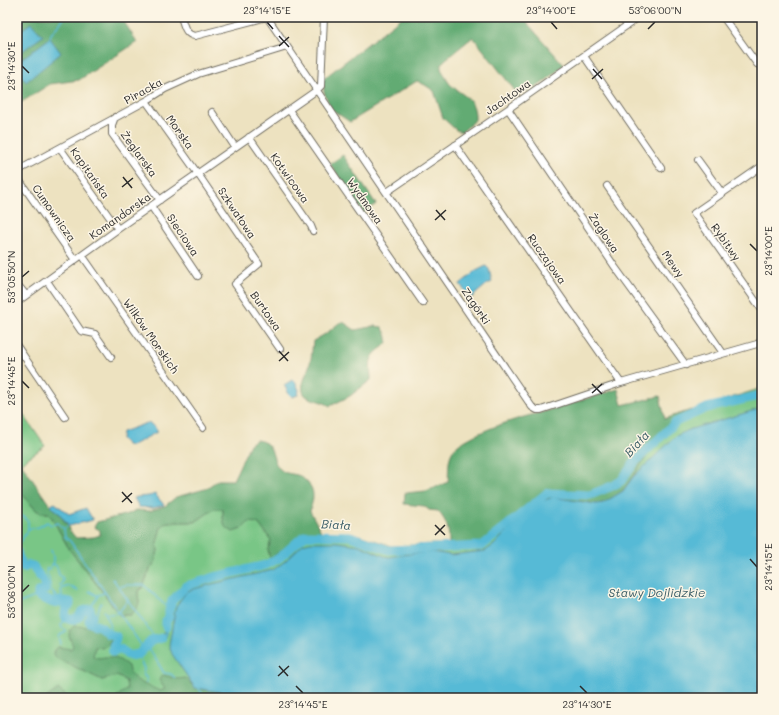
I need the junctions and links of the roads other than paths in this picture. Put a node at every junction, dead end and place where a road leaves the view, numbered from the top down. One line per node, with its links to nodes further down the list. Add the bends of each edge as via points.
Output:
1 (181, 17): 2 (street, via 186,31 192,36)
2 (267, 17): 6 (street, Zagórki)
3 (324, 17): 9 (street, via 321,86)
4 (639, 17): 7 (street, Jachtowa)
5 (723, 17): 8 (street)
6 (287, 47): 9 (street, Zagórki); 10 (street, Piracka, via 198,74)
7 (584, 56): 11 (street, Jachtowa); 21 (street)
8 (757, 64)
9 (317, 90): 12 (street, Komandorska); 26 (street, Zagórki)
10 (146, 101): 14 (street, Piracka); 23 (street, Morska)
11 (508, 109): 16 (street, Jachtowa); 47 (street, Żaglowa)
12 (290, 110): 15 (street, Komandorska); 40 (street, Wydmowa)
13 (212, 112): 17 (street)
14 (115, 117): 18 (street, Piracka); 28 (street, Żeglarska, via 112,134)
15 (249, 137): 17 (street, Komandorska); 31 (street, Kotwicowa)
16 (455, 145): 26 (street, Jachtowa); 48 (street, Ruczajowa)
17 (235, 147): 23 (street, Komandorska)
18 (60, 148): 22 (street, Piracka); 30 (street, Kapitańska)
19 (698, 160): 27 (street)
20 (762, 166): 27 (street, Rybitwy)
21 (661, 168)
22 (17, 171)
23 (198, 174): 28 (street, Komandorska); 37 (street, Szkwałowa, via 259,264)
24 (17, 177): 33 (street, Cumownicza)
25 (607, 186): 45 (street, Mewy)
26 (387, 192): 48 (street, Zagórki, via 532,408 541,410)
27 (722, 193): 41 (street, Rybitwy, via 694,213)
28 (160, 200): 29 (street, Komandorska)
29 (151, 206): 30 (street, Komandorska); 34 (street, Sieciowa)
30 (118, 229): 32 (street, Komandorska)
31 (313, 231)
32 (82, 255): 33 (street, Komandorska); 50 (street, Wilków Morskich)
33 (75, 260): 35 (street, Komandorska)
34 (198, 276)
35 (47, 281): 38 (street, Komandorska); 46 (street, via 82,330 95,334)
36 (17, 284): 38 (street)
37 (235, 284): 44 (street, Burtowa)
38 (26, 296): 39 (street, Komandorska)
39 (17, 302)
40 (424, 303)
41 (762, 310)
42 (762, 341): 45 (street, Zagórki)
43 (17, 346): 49 (street)
44 (280, 349)
45 (723, 353): 47 (street, Zagórki)
46 (111, 358)
47 (686, 365): 48 (street, Zagórki)
48 (621, 383)
49 (65, 417)
50 (203, 428)

